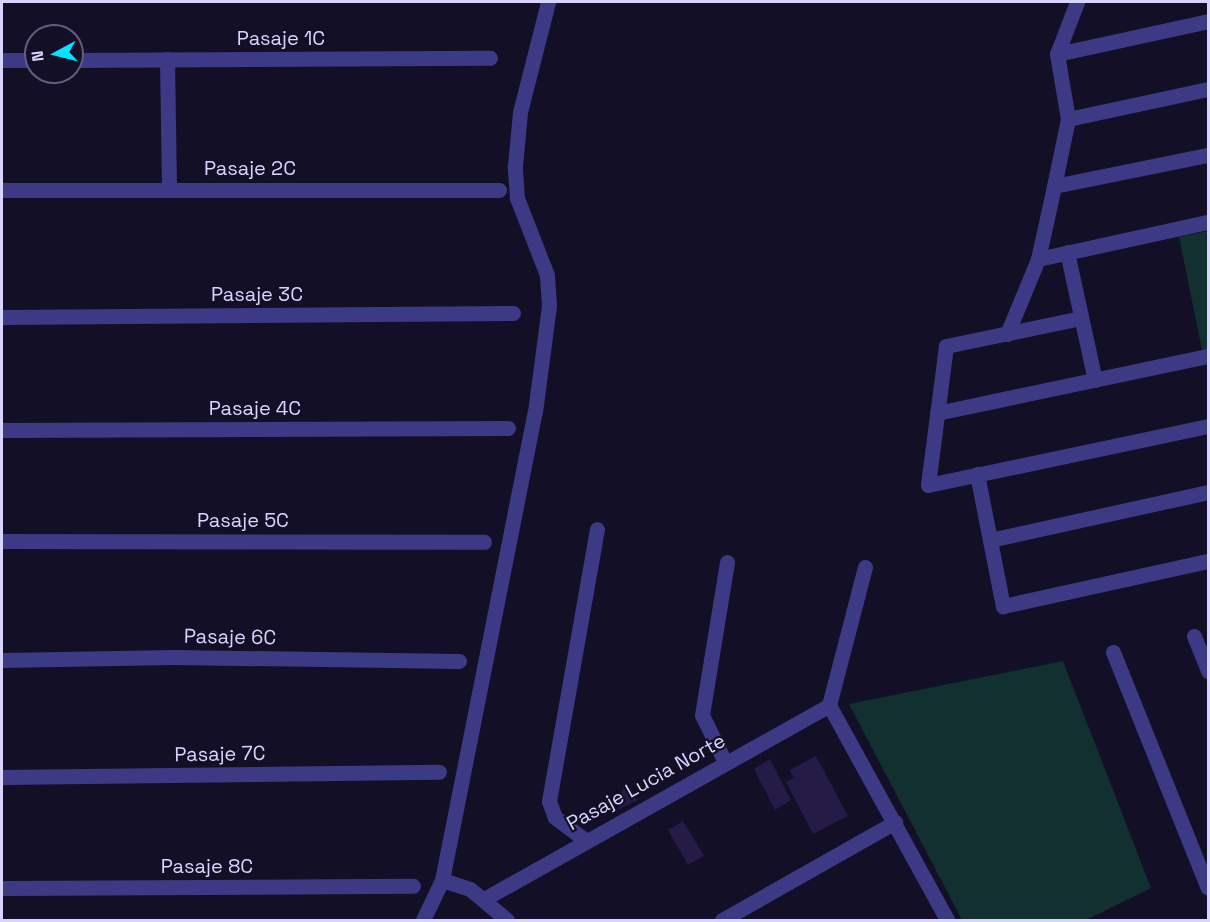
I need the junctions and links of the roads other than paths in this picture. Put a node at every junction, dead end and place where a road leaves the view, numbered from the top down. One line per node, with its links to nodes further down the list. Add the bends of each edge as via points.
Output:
1 (548, 2): 50 (street, via 520,112 515,166 517,198 547,275 549,305 535,412)
2 (1077, 2): 4 (street)
3 (1209, 21): 4 (street)
4 (1057, 54): 11 (street)
5 (490, 58): 6 (street, Pasaje 1C)
6 (167, 59): 9 (street, Pasaje 1C); 14 (street)
7 (2, 60): 8 (street)
8 (24, 60)
9 (84, 60)
10 (1209, 89): 11 (street)
11 (1068, 119): 13 (street)
12 (1209, 155): 13 (street)
13 (1054, 186): 19 (street)
14 (169, 189): 15 (street, Pasaje 2C); 16 (street, Pasaje 2C)
15 (2, 190)
16 (499, 190)
17 (1209, 222): 18 (street)
18 (1067, 252): 19 (street); 22 (street)
19 (1038, 259): 23 (street)
20 (513, 313): 21 (street, Pasaje 3C)
21 (2, 317)
22 (1081, 318): 23 (street); 25 (street)
23 (1007, 334): 26 (street, via 946,346)
24 (1209, 356): 25 (street)
25 (1095, 380): 26 (street)
26 (937, 413): 30 (street, via 928,484)
27 (1209, 426): 30 (street)
28 (508, 428): 29 (street, Pasaje 4C)
29 (2, 430)
30 (976, 474): 33 (street)
31 (1209, 492): 33 (street)
32 (597, 529): 49 (street, via 549,801 555,817)
33 (990, 540): 36 (street, via 1003,606)
34 (2, 541): 35 (street, Pasaje 5C)
35 (484, 542)
36 (1209, 561)
37 (727, 562): 45 (street, via 702,715)
38 (865, 567): 44 (street)
39 (1194, 636): 43 (street)
40 (1113, 652): 53 (street)
41 (2, 660): 42 (street, Pasaje 6C, via 173,657)
42 (459, 661)
43 (1209, 671)
44 (829, 705): 45 (street, Pasaje Lucia Norte); 48 (street)
45 (725, 762): 49 (street, Pasaje Lucia Norte)
46 (439, 772): 47 (street, Pasaje 7C)
47 (2, 777)
48 (895, 822): 57 (street); 58 (street)
49 (585, 840): 54 (street, Pasaje Lucia Norte)
50 (442, 880): 54 (street, via 470,889); 55 (street)
51 (412, 886): 52 (street, Pasaje 8C)
52 (2, 888)
53 (1209, 888)
54 (484, 899): 56 (street)
55 (429, 916)
56 (507, 921)
57 (722, 921)
58 (947, 921)

